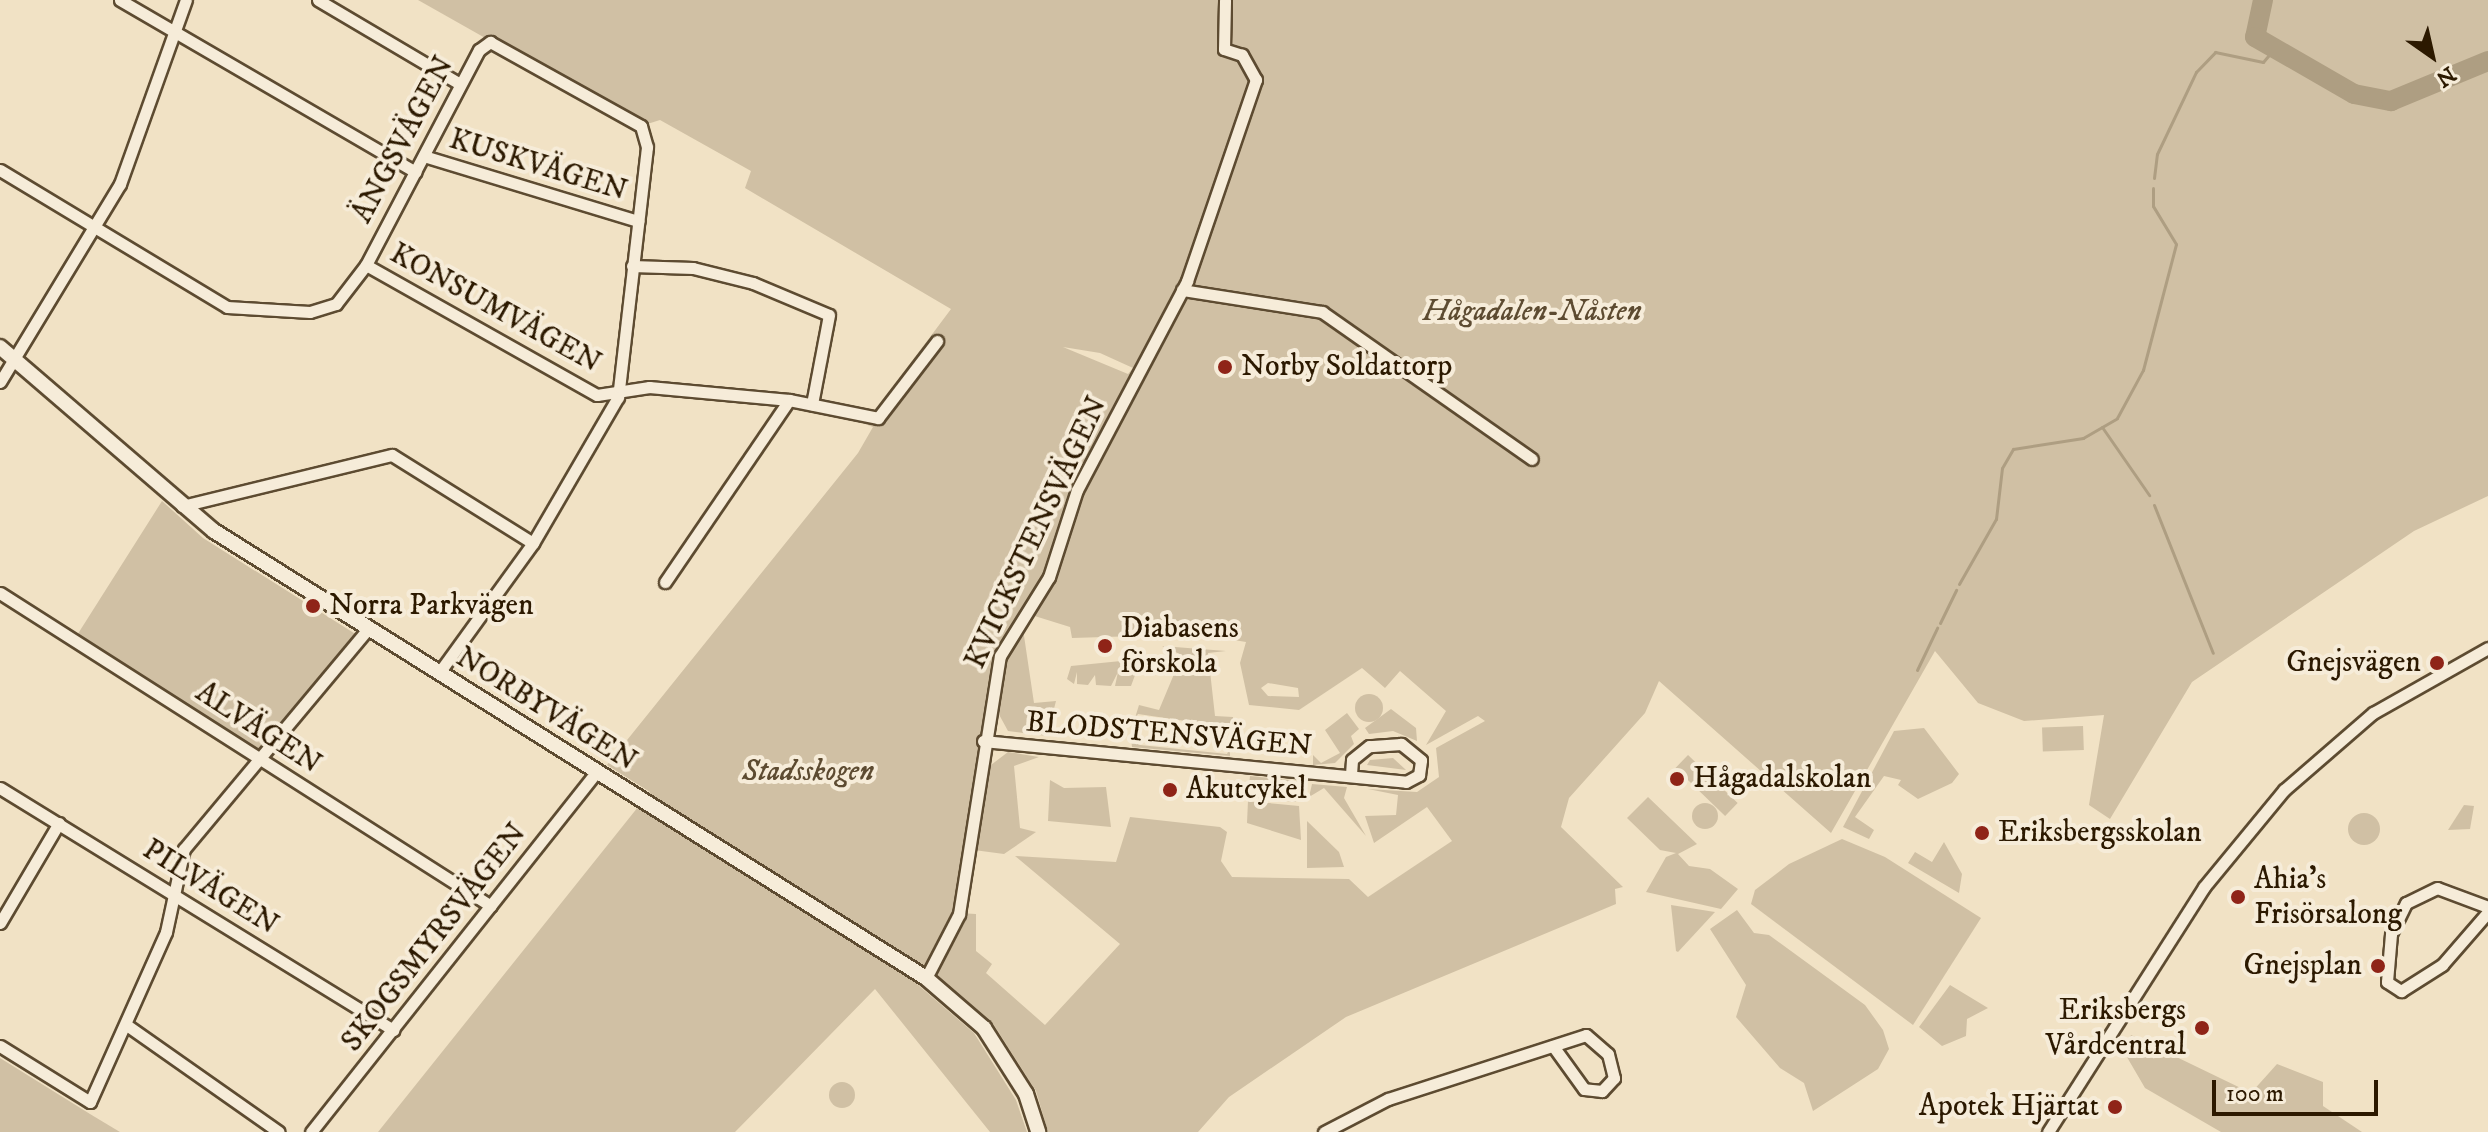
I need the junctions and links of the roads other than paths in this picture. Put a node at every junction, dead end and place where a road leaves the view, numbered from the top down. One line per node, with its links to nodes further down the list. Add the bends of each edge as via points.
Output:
1 (120, 0): 5 (street)
2 (186, 0): 5 (street)
3 (318, 0): 6 (street)
4 (1225, 0): 14 (street, KVICKSTENSVÄGEN, via 1224,49 1242,55 1256,80)
5 (175, 32): 9 (street); 11 (street, via 144,126)
6 (460, 84): 7 (street, ÄNGSVÄGEN); 10 (street, ÄNGSVÄGEN, via 490,42 641,126 647,147)
7 (424, 156): 9 (street, ÄNGSVÄGEN); 10 (street, KUSKVÄGEN)
8 (0, 170): 11 (street, KONSUMVÄGEN)
9 (416, 172): 12 (street, ÄNGSVÄGEN)
10 (638, 221): 13 (street)
11 (95, 227): 12 (street, KONSUMVÄGEN, via 227,307 257,314 336,304); 17 (street)
12 (366, 265): 19 (street, KONSUMVÄGEN, via 597,395)
13 (632, 266): 19 (street); 21 (street, via 693,268 753,283 829,315)
14 (1182, 290): 22 (street, via 1322,312); 30 (street, KVICKSTENSVÄGEN, via 1077,490 1049,577 1000,656)
15 (937, 341): 21 (street, KONSUMVÄGEN, via 878,418)
16 (0, 347): 17 (street, NORBYVÄGEN)
17 (14, 357): 18 (street); 23 (street, NORBYVÄGEN)
18 (0, 382)
19 (618, 397): 20 (street, KONSUMVÄGEN, via 649,387); 24 (street)
20 (789, 400): 21 (street, KONSUMVÄGEN); 25 (street)
21 (812, 404)
22 (1532, 459)
23 (182, 506): 24 (street, via 392,455); 27 (street, NORBYVÄGEN)
24 (533, 543): 29 (street)
25 (665, 582)
26 (0, 593): 31 (street, ALVÄGEN)
27 (369, 628): 29 (street, NORBYVÄGEN); 31 (street)
28 (2488, 648): 49 (street, via 2373,713 2284,790 2204,887)
29 (439, 673): 32 (street, NORBYVÄGEN)
30 (983, 741): 33 (street, BLODSTENSVÄGEN); 40 (street, KVICKSTENSVÄGEN, via 959,914)
31 (258, 758): 36 (street, via 184,849); 37 (street, ALVÄGEN)
32 (596, 772): 37 (street, SKOGSMYRSVÄGEN); 40 (street, NORBYVÄGEN)
33 (1351, 775): 33 (street, BLODSTENSVÄGEN, via 1406,782 1419,775 1421,760 1401,744 1369,746 1352,760)
34 (0, 788): 35 (street, PILVÄGEN)
35 (59, 823): 36 (street, PILVÄGEN); 39 (street)
36 (176, 894): 41 (street); 42 (street, PILVÄGEN)
37 (491, 906): 42 (street, SKOGSMYRSVÄGEN)
38 (2488, 909): 38 (street, via 2437,888 2406,903 2391,934 2387,982 2401,991 2442,965)
39 (0, 923)
40 (926, 978): 47 (street, NORBYVÄGEN, via 984,1028 1026,1094)
41 (128, 1026): 43 (street, via 90,1102); 45 (street)
42 (393, 1030): 46 (street, SKOGSMYRSVÄGEN)
43 (0, 1046)
44 (1553, 1046): 44 (street, via 1584,1089 1602,1091 1614,1078 1608,1054 1586,1035); 48 (street, via 1388,1099)
45 (279, 1132)
46 (311, 1132)
47 (1038, 1132)
48 (1324, 1132)
49 (2048, 1132)

